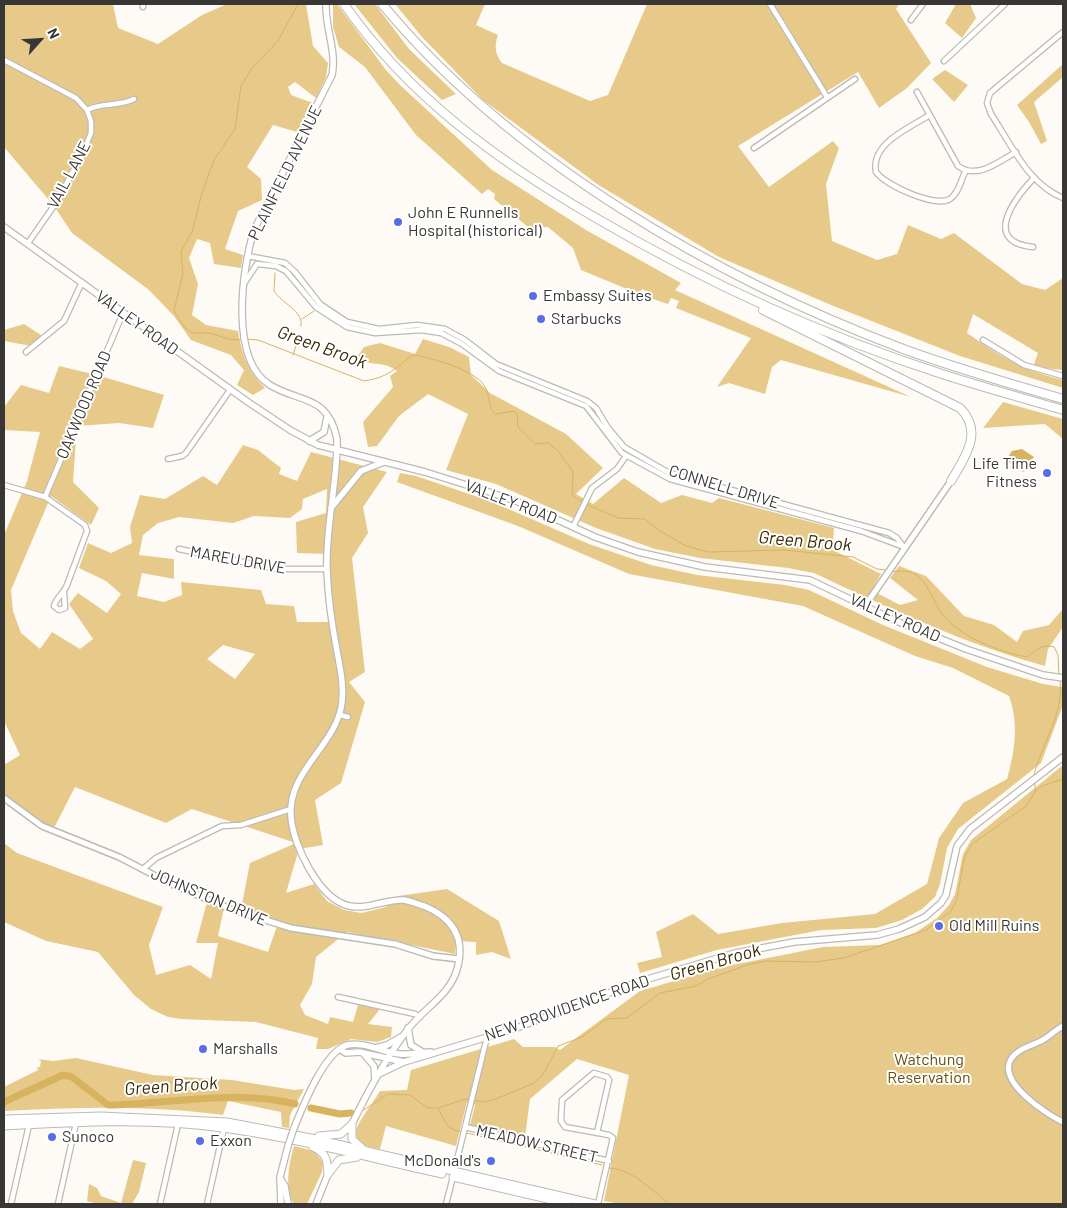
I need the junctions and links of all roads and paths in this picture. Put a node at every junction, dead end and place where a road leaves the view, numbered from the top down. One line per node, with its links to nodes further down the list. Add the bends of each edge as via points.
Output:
1 (326, 4): 25 (main road, PLAINFIELD AVENUE, via 333,56 331,80 258,222)
2 (344, 4): 28 (highway, via 385,56 422,94 509,165 616,230)
3 (382, 4): 35 (highway, via 441,67 507,126 580,180 677,241 781,295 905,349)
4 (770, 4): 13 (street)
5 (923, 4): 7 (street)
6 (1005, 4): 10 (street)
7 (911, 20)
8 (1063, 32): 18 (street, via 988,96 988,108)
9 (4, 60): 15 (street, via 71,94)
10 (944, 61)
11 (856, 79): 13 (street)
12 (916, 92): 16 (street)
13 (827, 97): 17 (street)
14 (134, 99): 15 (street)
15 (87, 110): 23 (street, VAIL LANE, via 91,126 88,143 58,200)
16 (928, 116): 19 (street, via 958,166); 19 (street, via 882,148 876,156 876,172 888,183 931,201 942,202 953,196)
17 (754, 148)
18 (1016, 152): 19 (street, via 978,172); 20 (street)
19 (965, 172)
20 (1034, 178): 21 (street); 24 (street, via 1014,201 1005,220 1013,241 1019,246)
21 (1063, 198)
22 (4, 227): 23 (main road, VALLEY ROAD)
23 (28, 243): 26 (main road, VALLEY ROAD)
24 (1032, 247)
25 (248, 256): 27 (main road, PLAINFIELD AVENUE); 32 (street, CONNELL DRIVE, via 285,263 320,304 347,322 379,329 418,326 445,329)
26 (82, 282): 29 (main road, VALLEY ROAD); 31 (street, via 64,321)
27 (245, 282): 32 (street, CONNELL DRIVE, via 257,264 276,266 292,276 316,307 347,327 375,333 421,330 441,333 486,363); 37 (main road, PLAINFIELD AVENUE, via 244,334 249,361 263,380 313,402)
28 (746, 297): 36 (highway, via 856,344 941,374); 43 (highway, via 754,306 807,334 960,408 970,424 972,442)
29 (123, 312): 34 (main road, VALLEY ROAD); 45 (street, OAKWOOD ROAD)
30 (983, 340): 33 (street, via 1024,365)
31 (26, 352)
32 (507, 371): 40 (street, CONNELL DRIVE, via 590,409); 48 (street, CONNELL DRIVE, via 587,401 596,408 624,447 669,473 888,533)
33 (1063, 376)
34 (230, 390): 38 (main road, VALLEY ROAD); 41 (street, via 186,453)
35 (1063, 399)
36 (1063, 410)
37 (326, 415): 38 (main road, via 324,432); 39 (main road, PLAINFIELD AVENUE, via 336,433)
38 (309, 441): 39 (main road, VALLEY ROAD)
39 (336, 450): 42 (main road, VALLEY ROAD); 46 (main road, PLAINFIELD AVENUE)
40 (626, 456): 47 (street, via 617,469 594,485); 48 (street, CONNELL DRIVE, via 670,479 861,531)
41 (168, 459)
42 (387, 462): 46 (main road, via 361,471); 47 (main road, VALLEY ROAD, via 520,503)
43 (951, 481): 48 (street)
44 (4, 485): 45 (street)
45 (45, 497): 51 (street, via 86,528)
46 (331, 508): 50 (main road, PLAINFIELD AVENUE)
47 (573, 526): 52 (main road, VALLEY ROAD, via 595,537 670,561 810,580)
48 (904, 547): 52 (street)
49 (179, 549): 50 (street, MAREU DRIVE, via 277,569)
50 (327, 569): 54 (main road, PLAINFIELD AVENUE, via 330,610 342,680)
51 (64, 593)
52 (865, 606): 53 (main road, VALLEY ROAD, via 966,649)
53 (1063, 678)
54 (340, 715): 55 (street); 58 (main road, via 330,737 298,782)
55 (348, 717)
56 (1063, 757): 66 (main road, NEW PROVIDENCE ROAD, via 963,836 954,856 942,903 906,927 878,935 794,942 735,954 602,994)
57 (4, 798): 59 (street, JOHNSTON DRIVE, via 42,826)
58 (291, 809): 59 (street, via 241,825 222,826 156,858); 60 (main road, via 299,846 316,879 332,897 357,907 404,900 431,909 455,928 460,944)
59 (143, 869): 60 (street, JOHNSTON DRIVE, via 233,910 270,923 395,944 433,956)
60 (459, 959): 62 (main road, via 448,988)
61 (338, 997): 62 (street)
62 (420, 1017): 64 (main road)
63 (1063, 1026): 79 (street, via 1042,1041 1017,1052 1009,1072 1012,1080 1033,1102)
64 (408, 1028): 65 (main road); 69 (main road, via 411,1045)
65 (403, 1036): 67 (main road); 72 (main road)
66 (487, 1037): 70 (main road, NEW PROVIDENCE ROAD); 85 (street)
67 (373, 1048): 68 (main road, NEW PROVIDENCE ROAD, via 352,1044); 72 (main road, NEW PROVIDENCE ROAD)
68 (341, 1050): 71 (main road); 92 (main road, bridge, via 327,1063 308,1096 294,1128)
69 (423, 1052): 70 (main road, NEW PROVIDENCE ROAD); 72 (main road, NEW PROVIDENCE ROAD)
70 (432, 1052): 74 (main road, NEW PROVIDENCE ROAD)
71 (364, 1053): 73 (main road); 76 (main road, via 374,1066)
72 (392, 1053): 73 (main road)
73 (388, 1059): 74 (main road); 75 (main road)
74 (404, 1062): 75 (main road, NEW PROVIDENCE ROAD)
75 (379, 1074): 76 (main road)
76 (375, 1080): 78 (main road)
77 (4, 1118): 87 (highway, via 76,1115 180,1118 227,1122)
78 (353, 1120): 87 (highway, via 339,1134); 88 (highway, via 352,1139)
79 (1063, 1122)
80 (76, 1123): 81 (highway); 82 (highway); 95 (street)
81 (178, 1124): 84 (highway); 96 (street)
82 (29, 1125): 83 (highway); 94 (street)
83 (4, 1126)
84 (224, 1128): 87 (highway); 97 (street)
85 (464, 1131): 89 (street, MEADOW STREET); 91 (street)
86 (597, 1133): 86 (street, via 609,1080 594,1074 562,1100 561,1121 565,1127); 89 (street, via 613,1138)
87 (309, 1141): 88 (highway); 90 (highway, via 324,1154)
88 (365, 1154): 90 (highway, via 339,1160); 91 (highway)
89 (609, 1161): 102 (street)
90 (328, 1174): 93 (main road)
91 (454, 1174): 100 (street); 101 (highway); 102 (highway)
92 (280, 1177): 98 (main road); 99 (main road)
93 (316, 1203)
94 (11, 1204)
95 (58, 1204)
96 (160, 1204)
97 (207, 1204)
98 (281, 1204)
99 (288, 1204)
100 (446, 1204)
101 (569, 1204)
102 (597, 1204)

